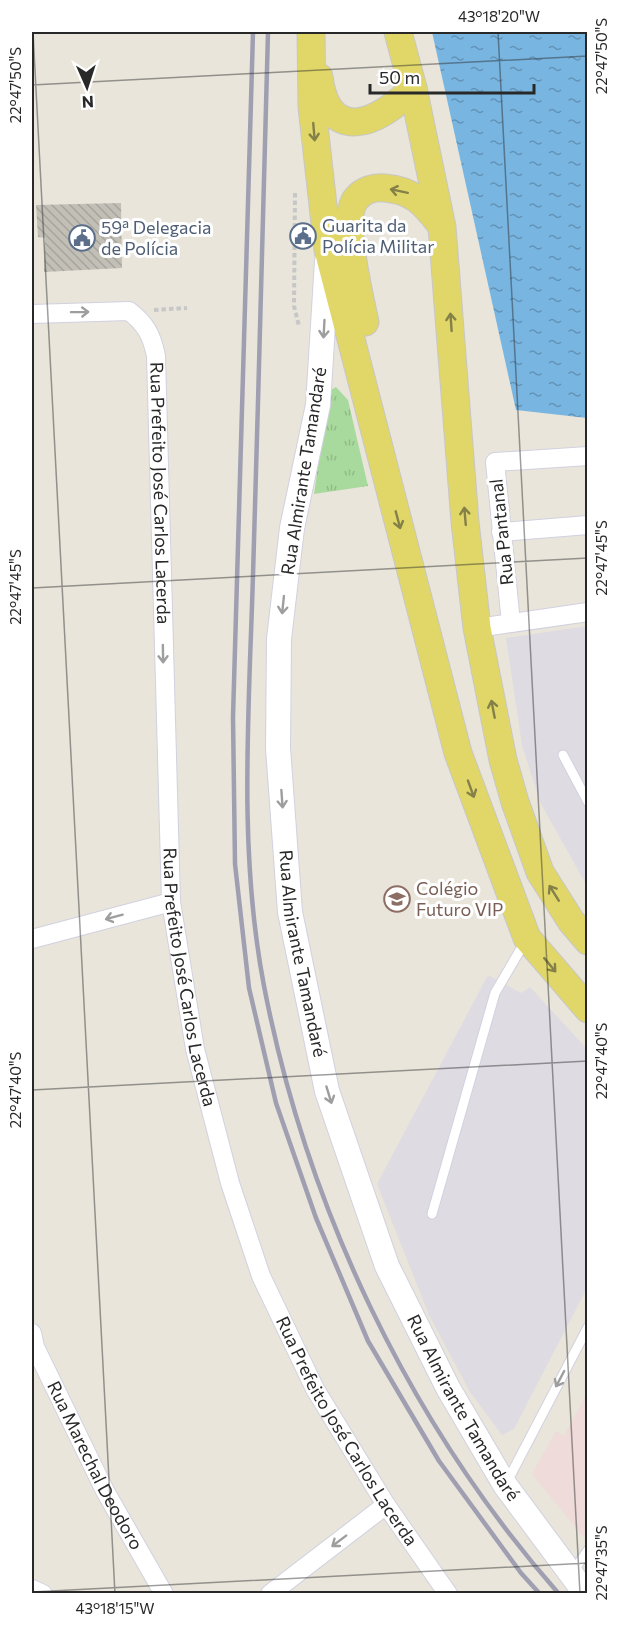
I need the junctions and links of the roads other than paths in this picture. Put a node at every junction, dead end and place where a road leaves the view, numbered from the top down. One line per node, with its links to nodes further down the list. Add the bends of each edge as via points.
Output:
1 (312, 32): 3 (main road, via 322,96 329,109 342,119 372,120 391,109); 5 (main road, one-way to 5, via 312,107)
2 (398, 32): 3 (main road)
3 (413, 88): 4 (main road)
4 (442, 227): 8 (main road, one-way to 8, via 426,205 404,190 364,190 351,209 353,261 374,373); 13 (main road, one-way to 4)
5 (328, 250): 8 (main road); 24 (main road, Rua Almirante Tamandaré, one-way to 24, via 318,405 292,528 279,639 278,748 290,912 327,1091 387,1266 448,1388)
6 (32, 314): 16 (street, Rua Prefeito José Carlos Lacerda, one-way to 16, via 129,311 144,323 152,338 156,356)
7 (588, 456): 10 (street, Rua Pantanal, via 495,462)
8 (383, 463): 17 (main road, one-way to 17, via 458,753)
9 (588, 525): 10 (street)
10 (501, 532): 12 (street, Rua Pantanal)
11 (588, 612): 12 (street)
12 (511, 622): 13 (street)
13 (477, 628): 19 (main road, one-way to 13, via 540,872 514,802)
14 (563, 755): 15 (lane)
15 (588, 802)
16 (171, 902): 18 (street, one-way to 18); 25 (street, Rua Prefeito José Carlos Lacerda, via 195,1048 230,1183 261,1276 315,1389)
17 (527, 938): 20 (main road, one-way to 20); 21 (lane, via 495,993)
18 (32, 939)
19 (588, 941)
20 (588, 1009)
21 (432, 1214)
22 (588, 1327): 24 (lane, one-way to 24)
23 (33, 1342): 30 (street, Rua Marechal Deodoro, via 105,1491)
24 (505, 1485): 27 (main road, Rua Almirante Tamandaré)
25 (386, 1506): 31 (street, one-way to 31); 32 (street, Rua Prefeito José Carlos Lacerda)
26 (588, 1550): 27 (lane)
27 (571, 1575): 33 (main road, Rua Almirante Tamandaré)
28 (32, 1589): 29 (street)
29 (43, 1593)
30 (164, 1593)
31 (270, 1593)
32 (448, 1593)
33 (586, 1593)

